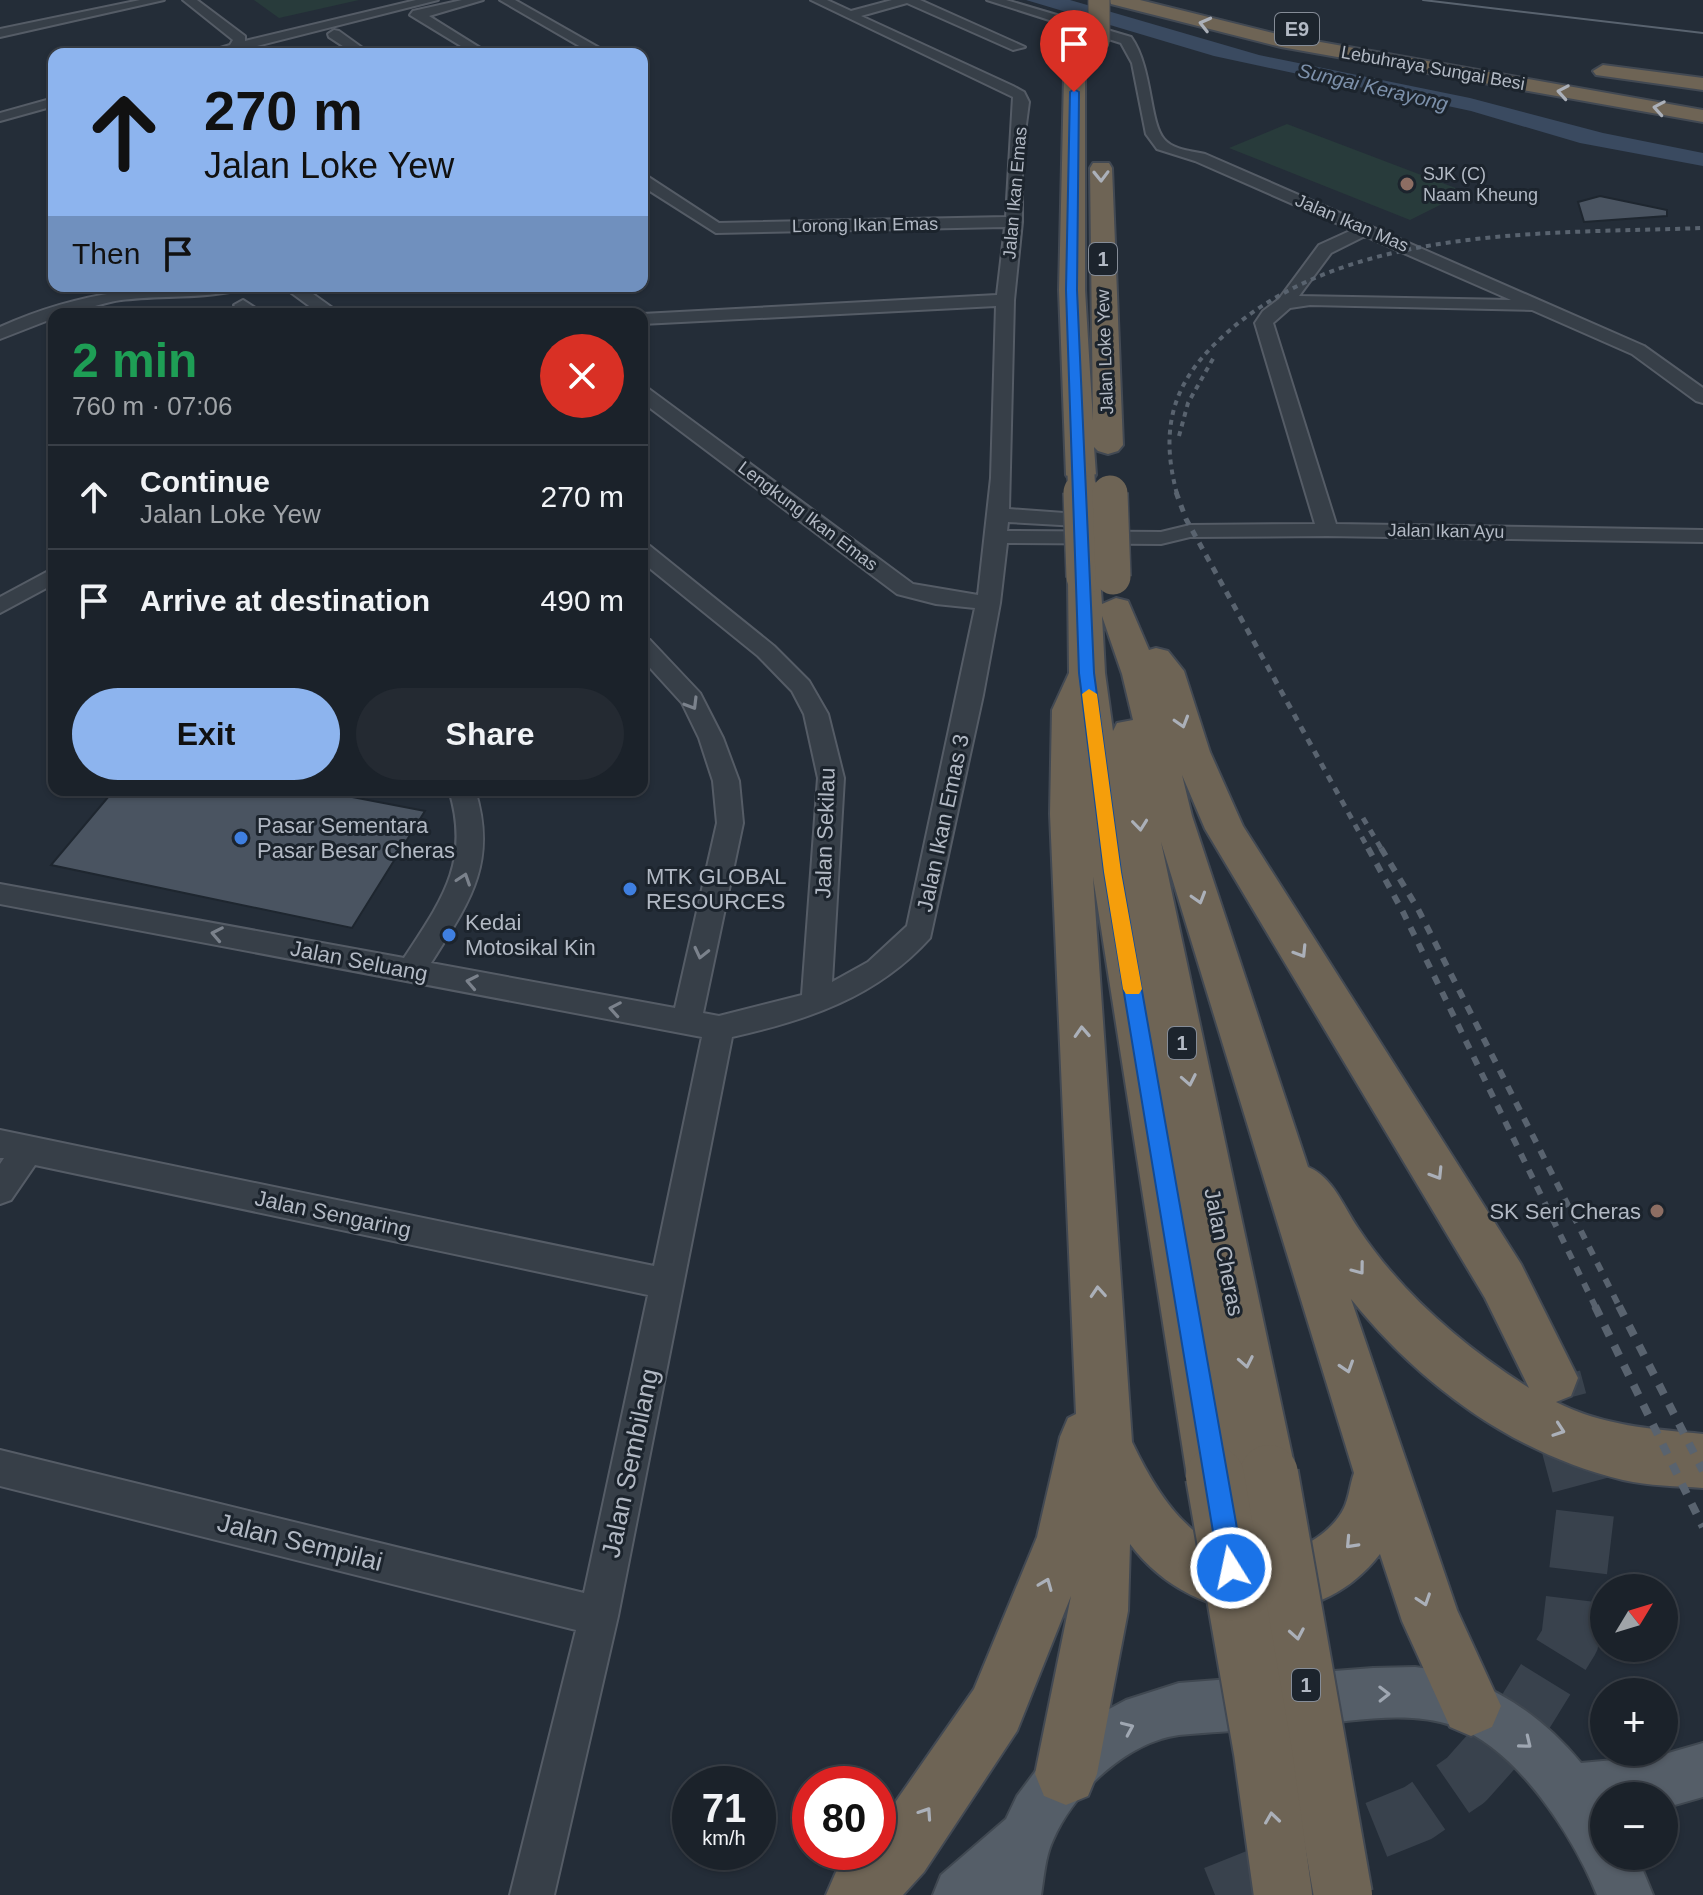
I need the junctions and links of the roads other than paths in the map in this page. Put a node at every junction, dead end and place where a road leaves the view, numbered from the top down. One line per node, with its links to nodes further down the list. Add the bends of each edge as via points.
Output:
1 (158, 0): 17 (street)
2 (189, 0): 20 (street)
3 (406, 0): 20 (street)
4 (432, 0): 20 (street)
5 (477, 0): 14 (street)
6 (506, 0): 25 (street)
7 (817, 0): 15 (street, Jalan Ikan Emas)
8 (908, 0): 15 (street); 21 (street, via 975,34)
9 (993, 0): 16 (street)
10 (1076, 0): 16 (highway, Jalan Loke Yew / 1)
11 (1099, 0): 16 (highway, Jalan Loke Yew / 1, bridge)
12 (1118, 0): 36 (highway, Lebuhraya Sungai Besi / E9, one-way to 12, via 1281,41)
13 (1180, 0): 26 (highway, Lebuhraya Sungai Besi / E9, via 1302,30)
14 (417, 14): 18 (street); 24 (street)
15 (850, 15): 40 (street, Jalan Ikan Emas, via 936,50 1019,95)
16 (1077, 32): 29 (highway, Jalan Loke Yew / 1); 41 (street, Jalan Ikan Mas, via 1113,35 1132,46 1154,136 1167,148 1200,157); 54 (highway, Jalan Loke Yew / 1, via 1072,290)
17 (0, 33)
18 (334, 34): 22 (street); 23 (street)
19 (1357, 35): 26 (highway)
20 (240, 46)
21 (1018, 47)
22 (280, 48)
23 (355, 48)
24 (473, 48)
25 (592, 48)
26 (1416, 48): 27 (highway, Lebuhraya Sungai Besi / E9)
27 (1488, 57)
28 (1588, 70): 30 (highway)
29 (1099, 72)
30 (1703, 84)
31 (48, 98): 33 (street)
32 (48, 103): 33 (street)
33 (34, 104): 34 (street); 35 (street); 37 (street)
34 (0, 110)
35 (48, 114)
36 (1703, 116)
37 (0, 117)
38 (1101, 146): 54 (highway, Jalan Loke Yew / 1, one-way to 54)
39 (648, 183): 40 (street, Lorong Ikan Emas, via 716,228)
40 (1014, 222): 44 (street, Jalan Ikan Emas)
41 (1366, 229): 45 (street, via 1325,249); 46 (street, Jalan Ikan Mas)
42 (158, 292): 47 (street)
43 (300, 292): 48 (street)
44 (1005, 300): 50 (street); 55 (street, Jalan Ikan Emas)
45 (1285, 303): 46 (street); 58 (street, via 1269,315 1265,335)
46 (1539, 306): 53 (street, Jalan Ikan Mas, via 1638,350)
47 (62, 308)
48 (323, 308)
49 (48, 312): 51 (street)
50 (648, 319)
51 (0, 334)
52 (648, 397): 65 (street, Lengkung Ikan Emas, via 905,589)
53 (1703, 397)
54 (1095, 475): 64 (highway, Jalan Loke Yew / 1, bridge)
55 (1001, 478): 56 (street, Jalan Ikan Emas); 57 (street)
56 (998, 515): 57 (street, Jalan Ikan Ayu); 60 (street, Jalan Ikan Emas)
57 (1042, 528): 58 (street, Jalan Ikan Ayu, via 1161,538 1190,531); 60 (street, Jalan Ikan Ayu); 62 (street)
58 (1327, 530): 59 (street, Jalan Ikan Ayu)
59 (1703, 536)
60 (996, 537): 62 (street, Jalan Ikan Emas 3)
61 (648, 556): 72 (street, Jalan Sekilau, via 766,651 801,687 816,714 831,778)
62 (994, 568): 65 (street, Jalan Ikan Emas 3)
63 (48, 578): 66 (street)
64 (1104, 587): 68 (highway, Jalan Loke Yew / 1); 75 (highway, one-way to 75, via 1140,674 1173,816); 80 (highway, one-way to 80, via 1166,671 1191,752 1225,829 1503,1281); 85 (highway, Jalan Cheras / 1, one-way to 85)
65 (989, 603): 72 (street, Jalan Ikan Emas 3, via 920,930 886,965)
66 (0, 606)
67 (648, 651): 73 (street, one-way to 73, via 692,699 726,781 730,823)
68 (1087, 673): 79 (highway, one-way to 68, via 1069,814 1070,710); 85 (highway, Jalan Cheras / 1, via 1112,872)
69 (464, 796): 71 (street, one-way to 69, via 463,886 472,828)
70 (0, 894): 71 (street, Jalan Seluang, one-way to 70)
71 (411, 971): 73 (street, Jalan Seluang, one-way to 71)
72 (816, 1002): 74 (street, Jalan Ikan Emas 3)
73 (686, 1022): 74 (street, Jalan Seluang)
74 (719, 1028): 78 (street, Jalan Sembilang)
75 (1273, 1132): 82 (highway, one-way to 82, via 1359,1270 1410,1327 1495,1399 1540,1424 1624,1453); 84 (highway, one-way to 84)
76 (14, 1147): 77 (street); 78 (street, Jalan Sengaring)
77 (0, 1190)
78 (667, 1284): 86 (street, Jalan Sembilang)
79 (1103, 1370): 81 (highway); 95 (highway, one-way to 79, via 901,1849 996,1710 1065,1537)
80 (1552, 1378)
81 (1105, 1446): 84 (highway, one-way to 81, via 1364,1529 1347,1549 1305,1577 1279,1585 1248,1585 1191,1565 1164,1543 1124,1491); 89 (highway, via 1099,1611)
82 (1703, 1461)
83 (0, 1468): 86 (street, Jalan Sempilai)
84 (1381, 1473): 87 (highway, one-way to 87, via 1431,1621)
85 (1242, 1475): 98 (highway, Jalan Cheras / 1, one-way to 85, bridge, via 1263,1752); 99 (highway, Jalan Cheras / 1, one-way to 99, bridge)
86 (599, 1616): 94 (street, Jalan Sembilang)
87 (1471, 1706): 89 (main road, one-way to 87, via 1117,1732 1166,1711 1381,1693 1430,1695); 90 (main road, one-way to 90, via 1542,1757)
88 (1703, 1770): 90 (main road, via 1658,1783)
89 (1066, 1774): 92 (main road, via 1042,1804)
90 (1571, 1791): 91 (main road)
91 (1590, 1823)
92 (1025, 1838): 96 (main road); 97 (main road)
93 (1615, 1870): 100 (main road)
94 (532, 1895)
95 (859, 1895)
96 (961, 1895)
97 (1013, 1895)
98 (1283, 1895)
99 (1343, 1895)
100 (1625, 1895)

